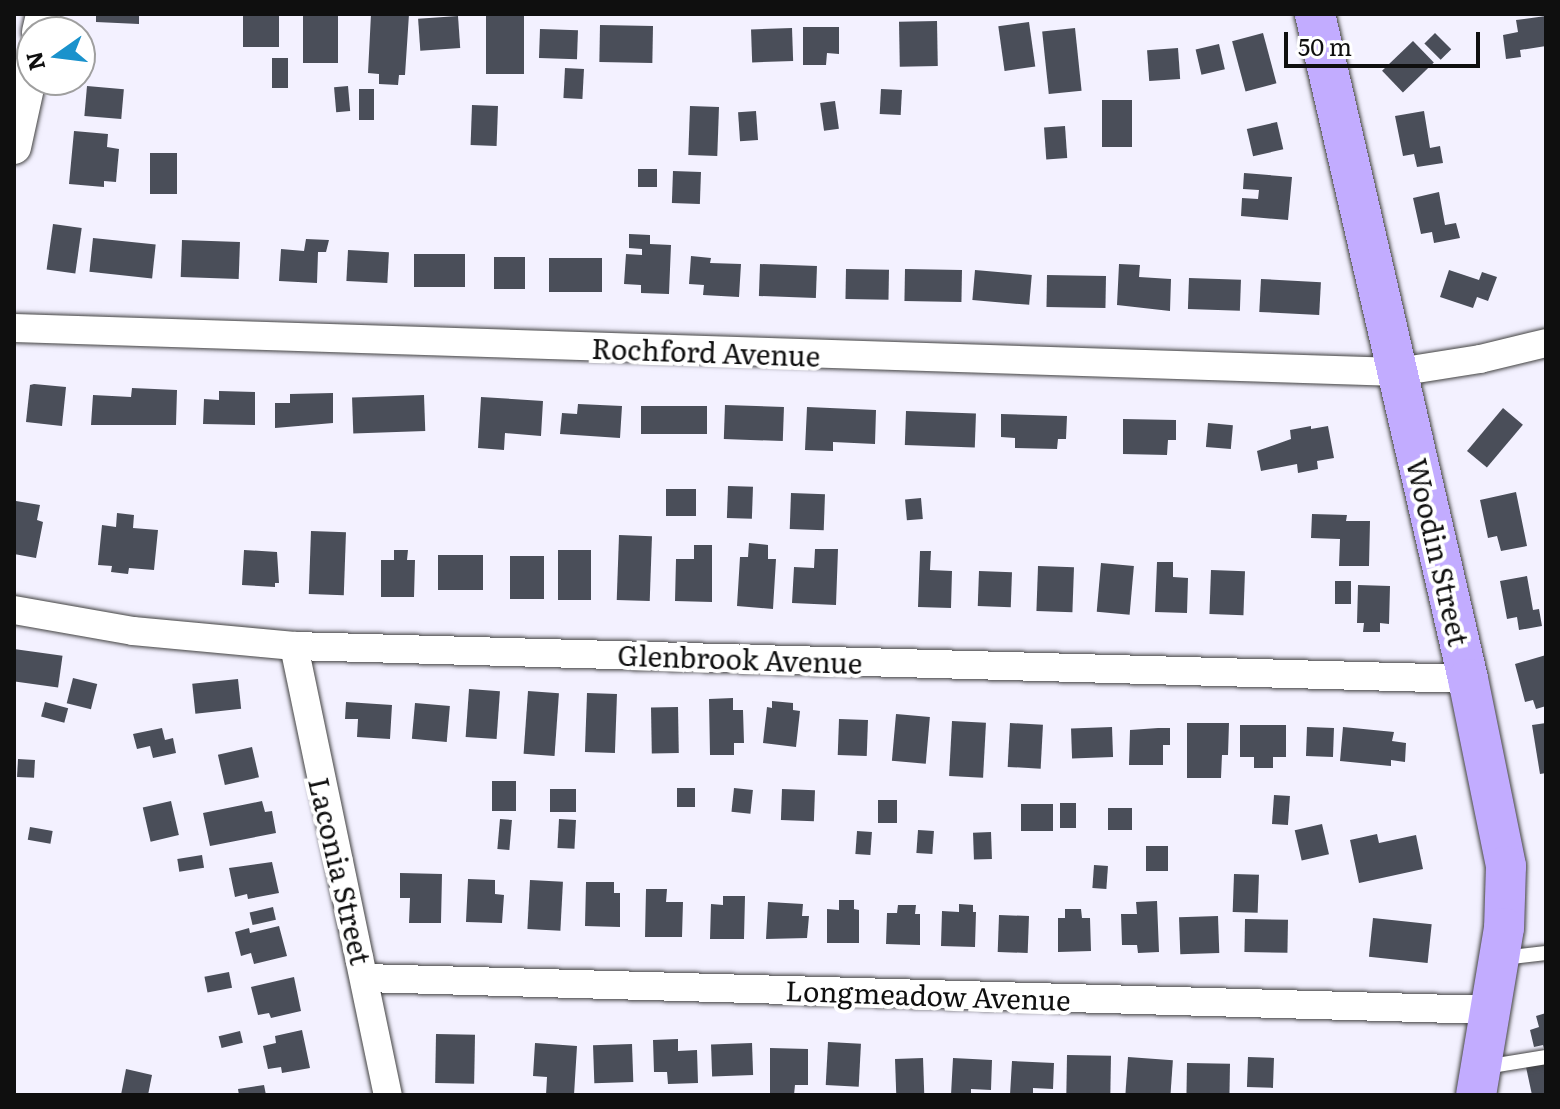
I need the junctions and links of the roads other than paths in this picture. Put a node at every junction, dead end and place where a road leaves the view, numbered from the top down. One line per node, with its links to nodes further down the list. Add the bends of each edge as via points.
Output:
1 (1315, 14): 6 (main road, Woodin Street)
2 (25, 96): 3 (street)
3 (14, 147)
4 (14, 328): 6 (street, Rochford Avenue)
5 (1546, 343): 6 (street, Rochford Avenue)
6 (1398, 372): 9 (main road, Woodin Street)
7 (14, 610): 8 (street, Glenbrook Avenue, via 133,631)
8 (294, 646): 9 (street, Glenbrook Avenue); 12 (street, Laconia Street)
9 (1468, 679): 11 (main road, Woodin Street, via 1506,866)
10 (1546, 953): 11 (lane)
11 (1499, 959): 13 (main road, Woodin Street)
12 (365, 978): 13 (street, Longmeadow Avenue); 16 (street, Laconia Street)
13 (1491, 1010): 15 (main road, Woodin Street)
14 (1546, 1057): 15 (lane)
15 (1478, 1082)
16 (388, 1095)

